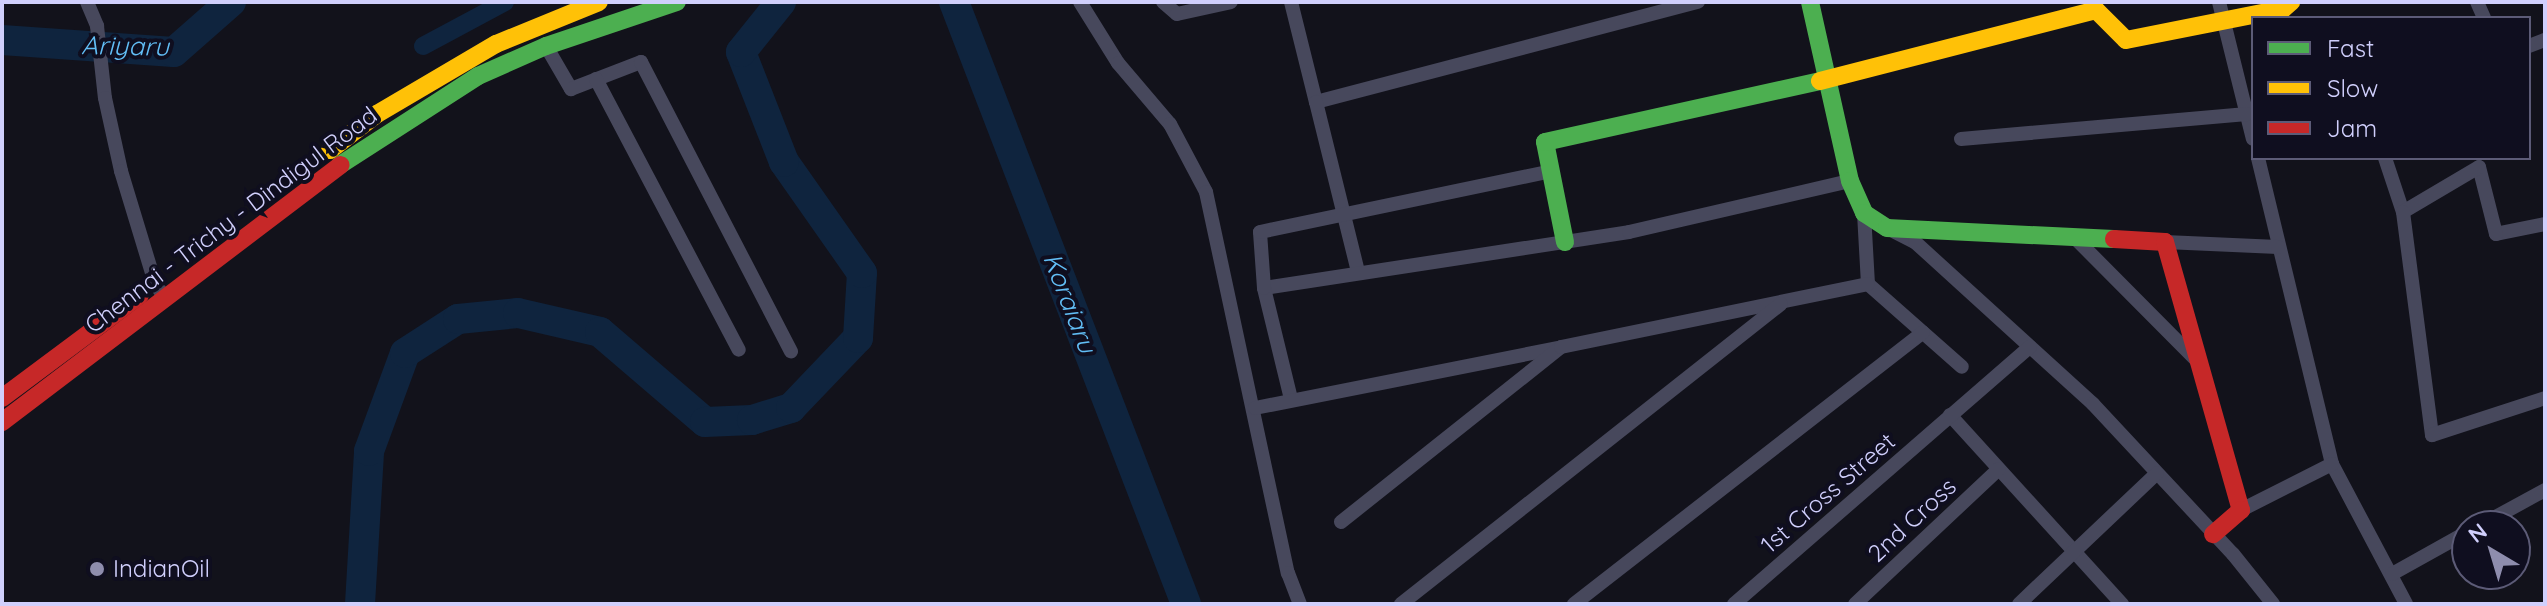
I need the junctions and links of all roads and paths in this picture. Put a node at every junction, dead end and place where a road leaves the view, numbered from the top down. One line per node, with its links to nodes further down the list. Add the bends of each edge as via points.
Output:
1 (599, 2): 36 (main road, Chennai - Trichy - Dindigul Road, via 496,44 377,114)
2 (677, 2): 13 (main road, Chennai - Trichy - Dindigul Road)
3 (1080, 2): 48 (street, via 1118,63 1191,157 1222,250)
4 (1163, 2): 5 (street, via 1177,14)
5 (1231, 2)
6 (1291, 2): 16 (street)
7 (1698, 2): 16 (street)
8 (1810, 2): 15 (main road)
9 (2219, 2): 12 (street)
10 (2291, 2): 12 (main road, via 2283,9)
11 (88, 4): 36 (street, via 97,26 105,98)
12 (2223, 21): 15 (main road, via 2126,40 2096,10); 17 (street)
13 (546, 46): 14 (street, via 571,89); 36 (main road, Chennai - Trichy - Dindigul Road, via 478,76 357,152)
14 (596, 79): 41 (street); 42 (street, via 641,62)
15 (1827, 80): 22 (main road, via 1545,142); 23 (main road)
16 (1316, 102): 26 (street)
17 (2247, 114): 18 (street); 19 (street)
18 (2251, 131)
19 (1961, 139)
20 (2258, 160): 32 (street)
21 (2386, 160): 24 (street)
22 (1551, 171): 26 (street); 30 (main road)
23 (1850, 181): 25 (main road); 30 (street)
24 (2403, 212): 27 (street, via 2479,167 2496,234); 46 (street, via 2432,435)
25 (1864, 213): 28 (main road); 34 (street)
26 (1344, 215): 33 (street); 35 (street, via 1260,232)
27 (2545, 224)
28 (1887, 228): 29 (main road); 40 (street, via 1915,242)
29 (2074, 236): 31 (main road); 43 (street)
30 (1565, 242): 33 (street)
31 (2165, 242): 32 (street); 43 (main road)
32 (2278, 247): 51 (street)
33 (1358, 272): 35 (street)
34 (1868, 284): 37 (street); 38 (street)
35 (1264, 288): 47 (street)
36 (160, 290): 45 (main road, Chennai - Trichy - Dindigul Road); 50 (main road, Chennai - Trichy - Dindigul Road)
37 (1784, 301): 39 (street); 63 (street)
38 (1923, 332): 44 (street); 64 (street)
39 (1561, 347): 47 (street); 57 (street)
40 (2030, 347): 49 (street, 1st Cross Street); 53 (street)
41 (739, 350)
42 (791, 351)
43 (2199, 364): 55 (main road)
44 (1962, 367)
45 (2, 398)
46 (2545, 398)
47 (1291, 399): 48 (street)
48 (1255, 408): 62 (street, via 1288,573)
49 (1950, 415): 52 (street); 65 (street, 1st Cross Street)
50 (2, 422)
51 (2332, 464): 55 (street); 61 (street)
52 (1999, 469): 60 (street); 66 (street, 2nd Cross)
53 (2157, 473): 58 (street); 60 (street)
54 (2545, 490): 56 (street)
55 (2241, 510): 58 (main road)
56 (2508, 510)
57 (1341, 522)
58 (2213, 534): 69 (street)
59 (2451, 541): 61 (street)
60 (2073, 553): 67 (street); 68 (street)
61 (2392, 574): 70 (street)
62 (1300, 604)
63 (1401, 604)
64 (1574, 604)
65 (1734, 604)
66 (1855, 604)
67 (2019, 604)
68 (2122, 604)
69 (2273, 604)
70 (2406, 604)

